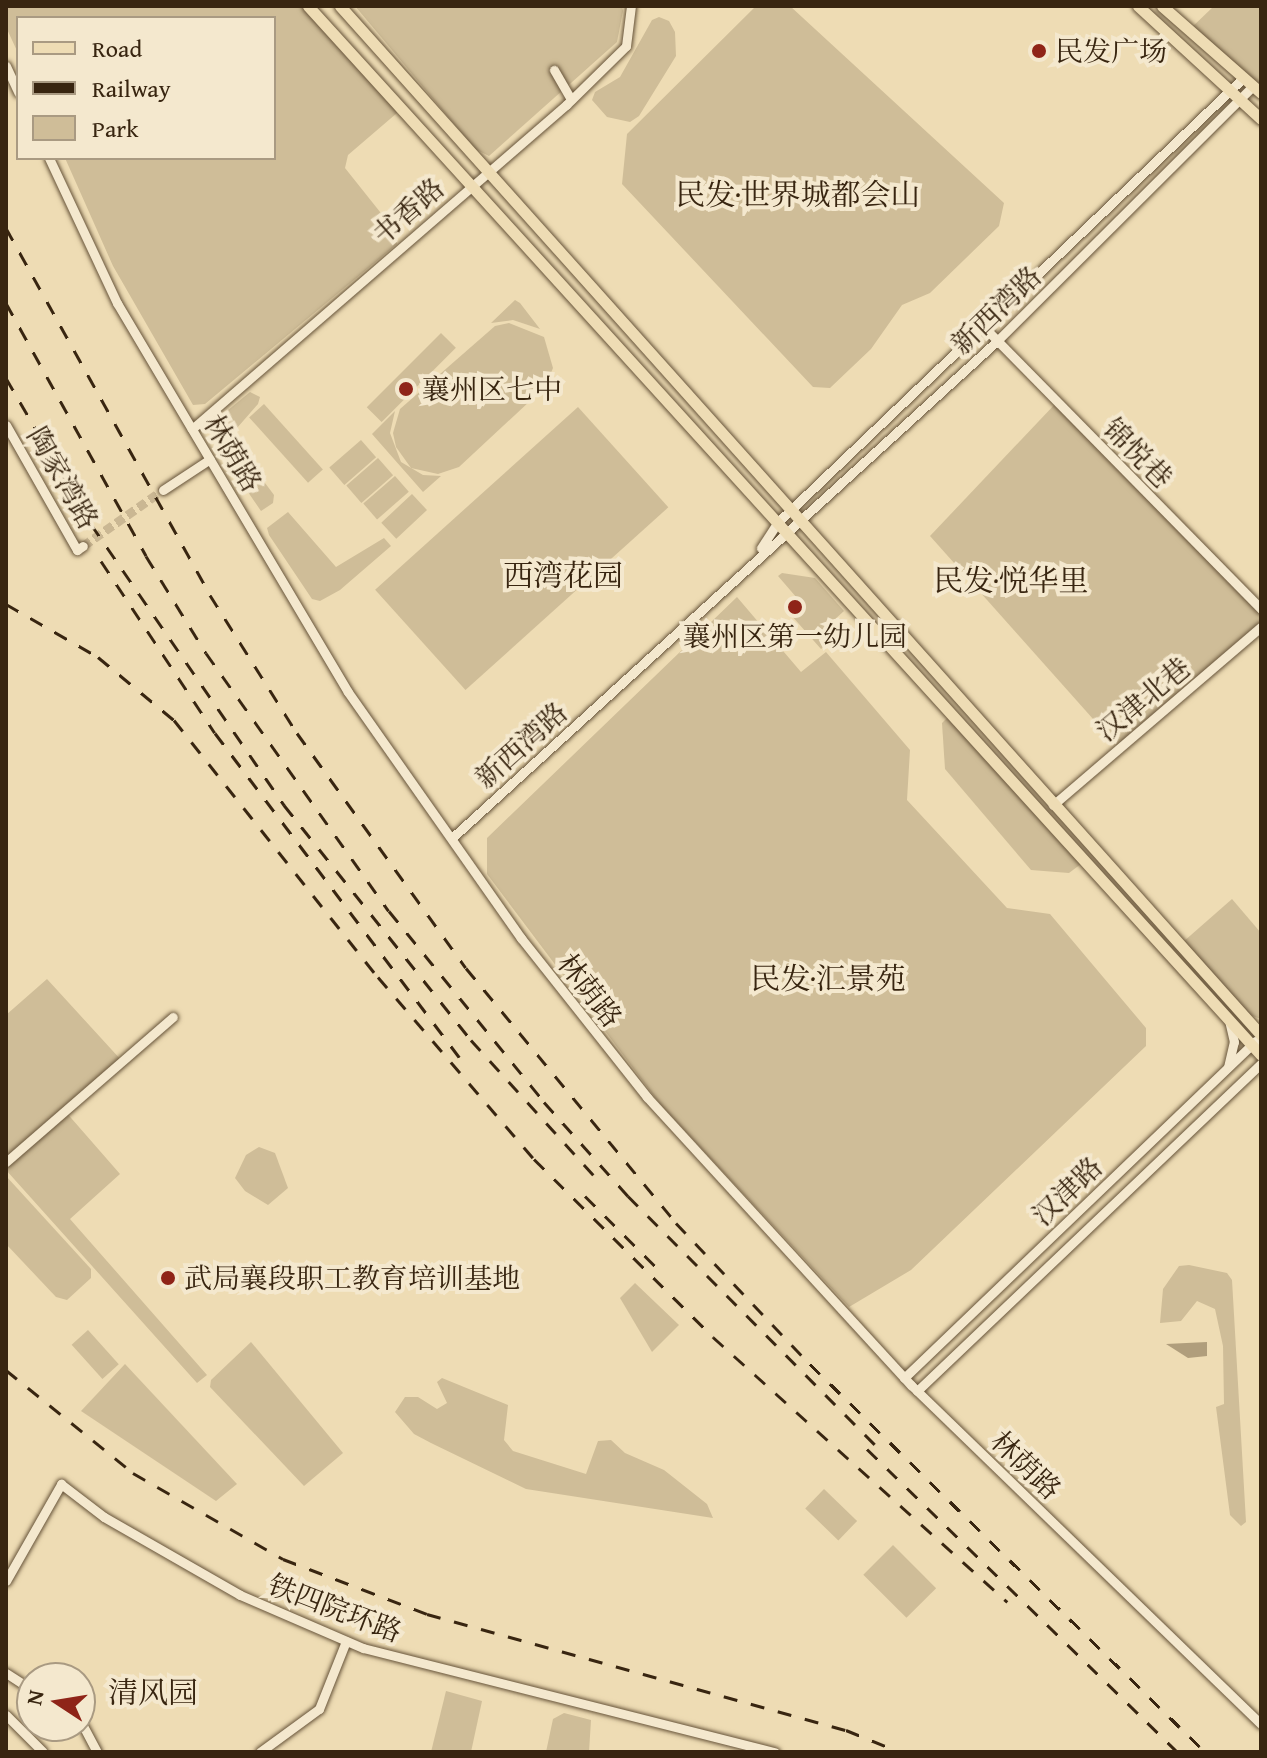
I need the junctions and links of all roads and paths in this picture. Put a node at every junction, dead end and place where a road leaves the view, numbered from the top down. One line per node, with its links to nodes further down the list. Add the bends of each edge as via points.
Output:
1 (308, 6): 18 (main road)
2 (340, 6): 17 (main road)
3 (642, 6): 6 (street, 书香路)
4 (1138, 6): 12 (main road)
5 (1162, 6): 9 (main road)
6 (633, 10): 13 (street, 书香路, via 626,46)
7 (6, 66): 10 (street)
8 (554, 70): 13 (street)
9 (1243, 78): 11 (main road); 12 (street, 新西湾路)
10 (16, 88)
11 (1257, 90): 14 (street, 新西湾路)
12 (1230, 91): 14 (main road); 19 (street, 新西湾路)
13 (571, 100): 17 (street, 书香路)
14 (1240, 100): 15 (main road); 20 (street, 新西湾路)
15 (1261, 119)
16 (50, 160): 22 (street, 林荫路, via 117,303)
17 (485, 173): 18 (street, 书香路); 25 (main road)
18 (471, 185): 22 (street, 书香路); 27 (main road)
19 (985, 328): 20 (street, 锦悦巷); 25 (street, 新西湾路)
20 (997, 341): 26 (street, 新西湾路); 31 (street, 锦悦巷)
21 (6, 425): 29 (street, 陶家湾路, via 77,550)
22 (192, 429): 23 (street, 林荫路)
23 (210, 459): 24 (street); 34 (street, 林荫路, via 348,692)
24 (163, 490)
25 (790, 512): 26 (main road); 27 (street, 新西湾路)
26 (799, 522): 28 (street, 新西湾路); 33 (main road)
27 (777, 523): 28 (main road); 30 (street, 新西湾路)
28 (787, 533): 30 (street, 新西湾路); 37 (main road)
29 (83, 546)
30 (757, 554): 34 (street, 新西湾路)
31 (1261, 609)
32 (1261, 627): 33 (street, 汉津北巷)
33 (1053, 805): 36 (main road)
34 (453, 837): 47 (street, 林荫路, via 521,938 647,1097)
35 (173, 1017): 46 (street)
36 (1244, 1017): 38 (street); 39 (main road)
37 (1229, 1020): 40 (main road); 43 (street, via 1234,1042)
38 (1261, 1022)
39 (1261, 1036): 40 (street, 汉津路)
40 (1252, 1045): 41 (main road); 43 (street, 汉津路)
41 (1261, 1055)
42 (1261, 1063): 45 (street, 汉津路)
43 (1227, 1068): 47 (street, 汉津路)
44 (1261, 1075): 45 (street)
45 (1243, 1080): 48 (street, 汉津路)
46 (6, 1162)
47 (904, 1378): 48 (street, 林荫路)
48 (917, 1391): 52 (street, 林荫路)
49 (6, 1581): 50 (street, 铁四院环路, via 61,1484 104,1517 240,1595)
50 (346, 1641): 54 (street, via 319,1709); 55 (street, 铁四院环路)
51 (6, 1715): 53 (street)
52 (1261, 1724)
53 (43, 1752)
54 (260, 1752)
55 (775, 1752)

